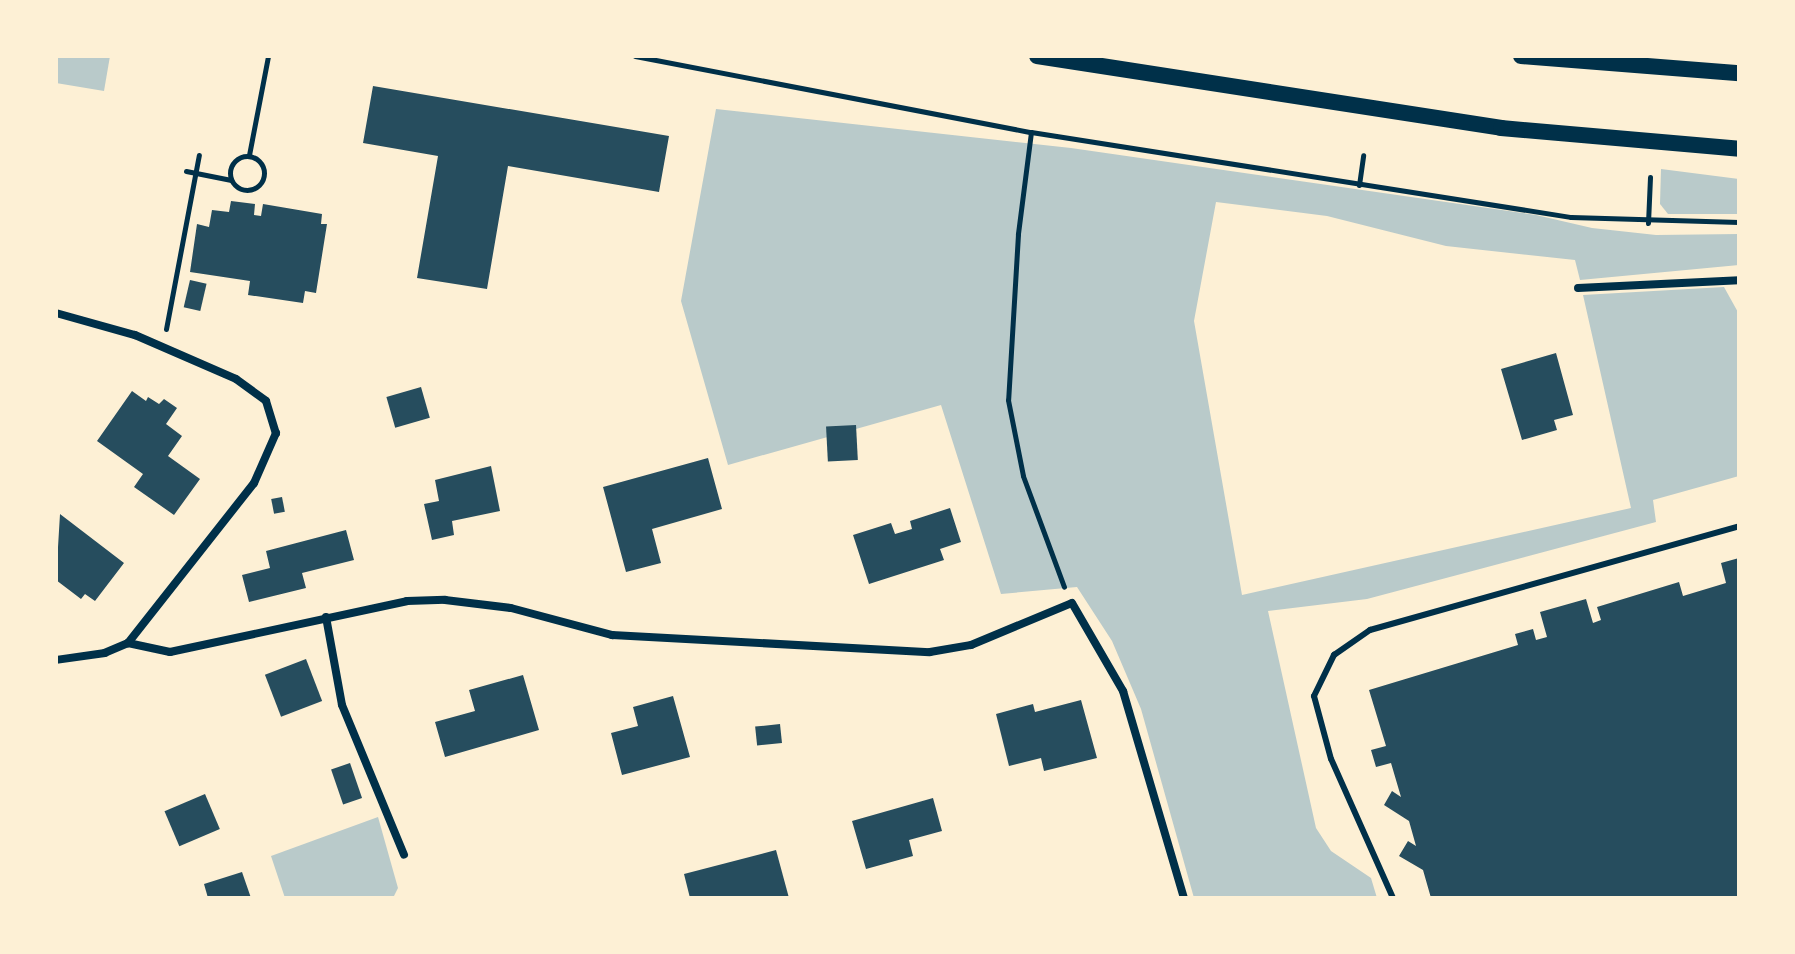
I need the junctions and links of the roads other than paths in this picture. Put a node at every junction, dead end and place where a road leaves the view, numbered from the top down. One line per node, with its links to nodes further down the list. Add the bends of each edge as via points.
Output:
1 (1037, 56): 4 (main road, via 1501,128)
2 (1521, 56): 3 (main road)
3 (1739, 73)
4 (1739, 149)
5 (1739, 280): 6 (street)
6 (1578, 288)
7 (56, 313): 10 (street, via 162,346 254,389 274,416 276,433 254,483)
8 (1739, 526): 14 (lane, via 1370,630 1334,655 1314,696 1331,759)
9 (326, 617): 10 (street, via 170,652); 12 (street, via 342,705); 13 (street, via 445,600 511,608 612,635 897,653 971,645 1072,603 1123,691)
10 (128, 643): 11 (street, via 105,653)
11 (56, 660)
12 (404, 855)
13 (1184, 898)
14 (1393, 898)

